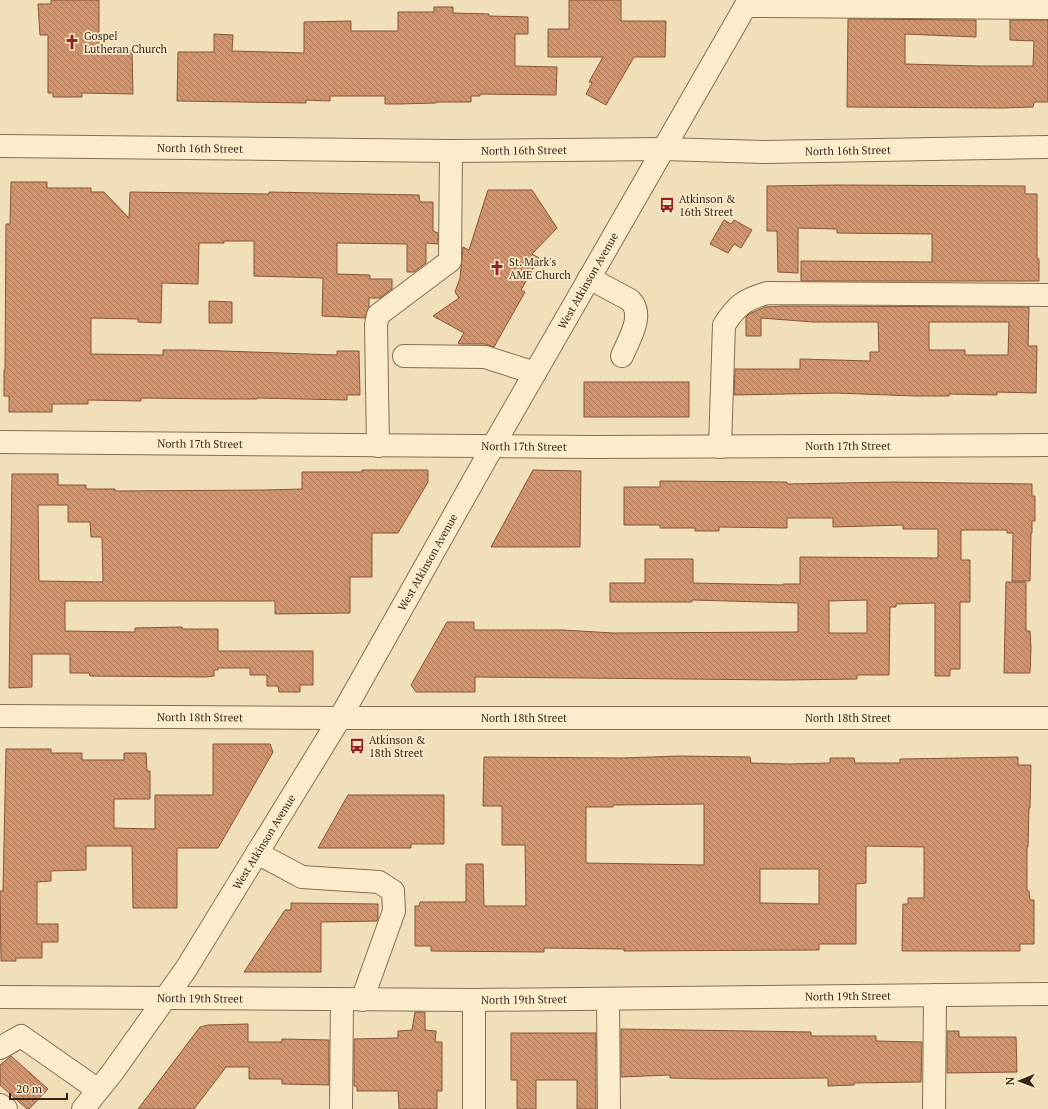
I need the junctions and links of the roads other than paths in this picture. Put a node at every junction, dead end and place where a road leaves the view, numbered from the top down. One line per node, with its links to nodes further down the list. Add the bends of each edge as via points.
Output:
1 (747, 3): 2 (street); 5 (street, West Atkinson Avenue)
2 (1048, 8)
3 (0, 146): 6 (street, North 16th Street)
4 (1048, 147): 5 (street, North 16th Street, via 764,152)
5 (664, 149): 6 (street, North 16th Street); 7 (street, West Atkinson Avenue)
6 (451, 151): 14 (street, via 450,262 378,316)
7 (589, 278): 10 (street, via 635,305 637,318); 11 (street, West Atkinson Avenue)
8 (1048, 295): 16 (street, via 767,293 755,296 735,308 724,325)
9 (404, 356): 11 (street, via 485,357)
10 (622, 356)
11 (535, 373): 15 (street, West Atkinson Avenue)
12 (0, 442): 14 (street, North 17th Street)
13 (1048, 445): 16 (street, North 17th Street)
14 (378, 446): 15 (street, North 17th Street)
15 (493, 446): 16 (street, North 17th Street); 18 (street, West Atkinson Avenue)
16 (720, 447)
17 (0, 716): 18 (street, North 18th Street)
18 (340, 718): 19 (street, North 18th Street); 20 (street, West Atkinson Avenue)
19 (1048, 718)
20 (257, 854): 25 (street, West Atkinson Avenue); 26 (street, via 302,877 379,882 393,891 394,911)
21 (1048, 994): 22 (street, North 19th Street)
22 (935, 995): 24 (street, North 19th Street); 36 (street)
23 (0, 997): 25 (street, North 19th Street)
24 (608, 998): 27 (street, North 19th Street); 35 (street)
25 (166, 999): 26 (street, North 19th Street); 29 (street, West Atkinson Avenue)
26 (352, 1000): 27 (street, North 19th Street); 33 (street)
27 (474, 1000): 34 (street)
28 (0, 1048): 29 (street, via 21,1036)
29 (98, 1090): 32 (street, West Atkinson Avenue)
30 (0, 1105): 31 (street)
31 (6, 1109)
32 (83, 1109)
33 (341, 1109)
34 (474, 1109)
35 (609, 1109)
36 (934, 1109)

